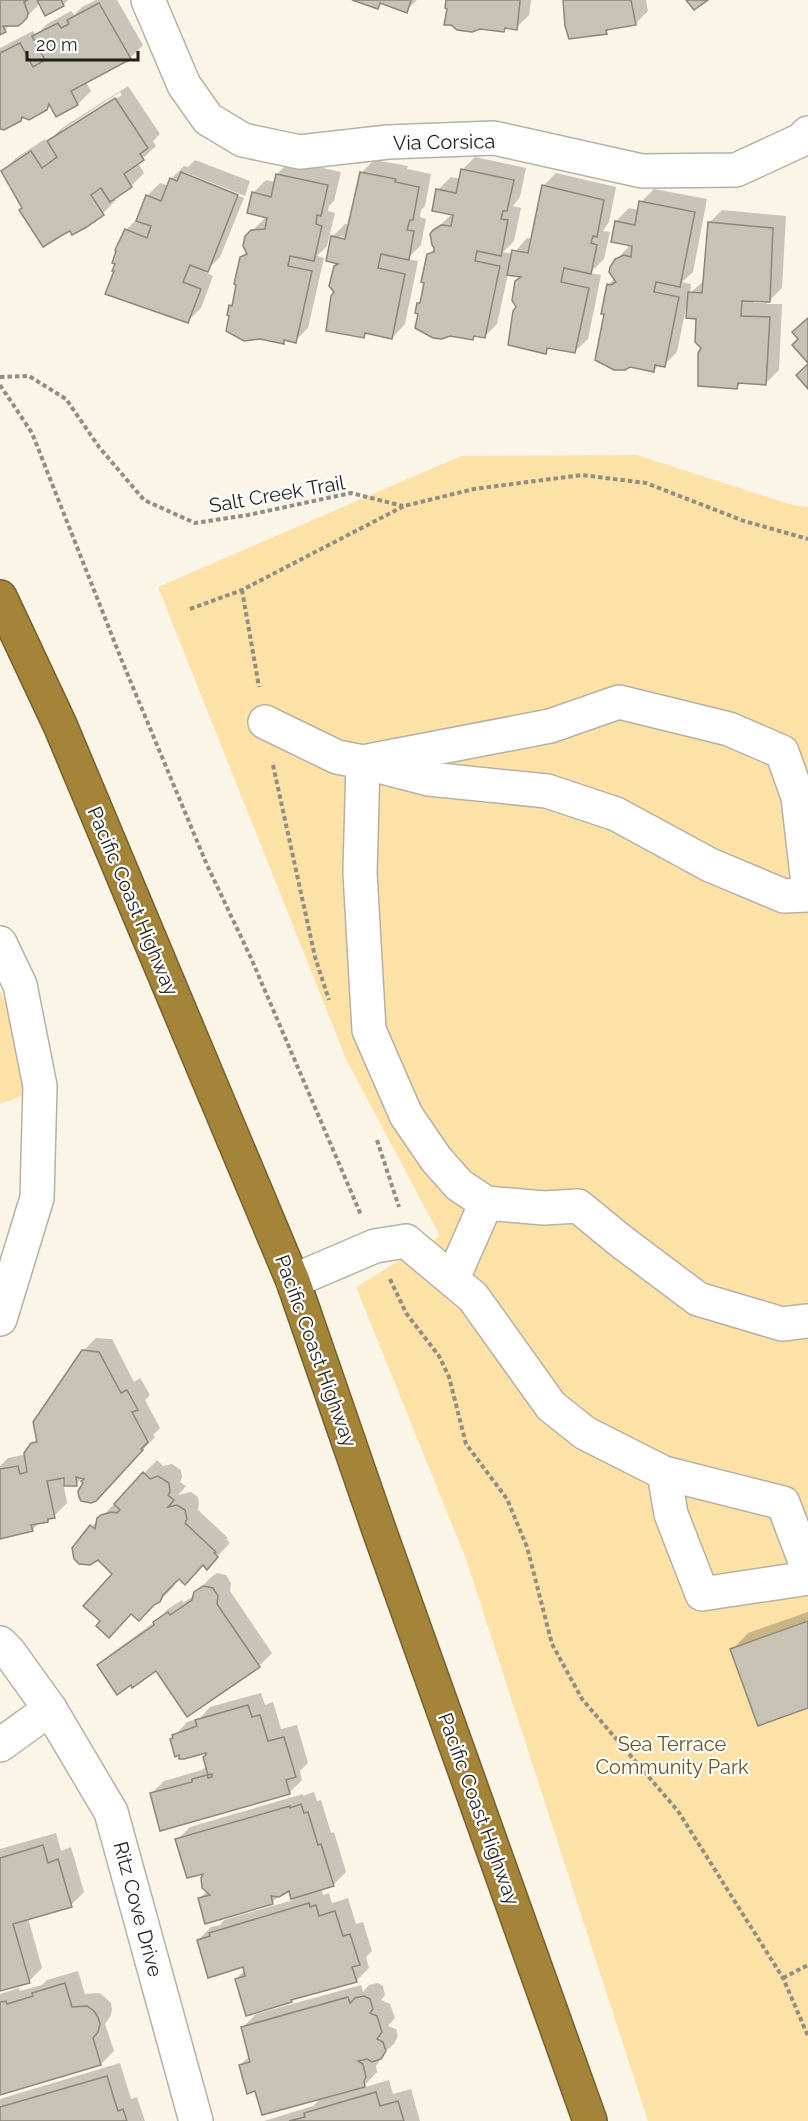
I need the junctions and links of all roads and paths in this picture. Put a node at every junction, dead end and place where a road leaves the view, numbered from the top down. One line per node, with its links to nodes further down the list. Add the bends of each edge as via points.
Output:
1 (148, 0): 2 (street, Via Corsica, via 184,85 208,119 243,140 300,152 388,142 494,138 642,171 736,170 801,140)
2 (808, 133)
3 (0, 377): 4 (path, Salt Creek Trail, via 29,376 66,399 99,447 144,500 195,523 351,493)
4 (404, 506): 5 (path, Salt Creek Trail, via 474,489 582,475 646,483); 6 (path, Salt Creek Trail)
5 (808, 539)
6 (242, 590): 8 (path, Salt Creek Trail); 9 (path)
7 (0, 597): 19 (highway, Pacific Coast Highway, via 60,725)
8 (190, 609)
9 (265, 722): 10 (street, via 337,757); 14 (path, via 315,957)
10 (363, 762): 11 (street, via 550,726 619,702 729,729 782,752 798,797); 12 (street, via 429,779 548,791 616,814 710,865 784,896); 16 (street, via 360,873 369,1030 406,1115 459,1185)
11 (808, 884)
12 (808, 895)
13 (0, 943): 20 (street, via 20,985 40,1086 38,1198)
14 (330, 1001)
15 (375, 1133): 17 (path, via 398,1200)
16 (486, 1203): 18 (street); 21 (street, via 544,1208 578,1206 698,1299 783,1324)
17 (406, 1241): 18 (street); 19 (street, via 375,1246)
18 (453, 1278): 22 (street, via 473,1297 551,1406 585,1433)
19 (293, 1281): 31 (highway, Pacific Coast Highway)
20 (0, 1319)
21 (808, 1321)
22 (664, 1473): 23 (street, via 783,1503); 24 (street, via 671,1514 702,1594)
23 (808, 1569)
24 (808, 1578)
25 (0, 1643): 26 (street, Ritz Cove Drive)
26 (50, 1709): 27 (street); 30 (street, Ritz Cove Drive, via 111,1812)
27 (0, 1746)
28 (808, 1965): 29 (path)
29 (783, 1978)
30 (196, 2121)
31 (590, 2121)

